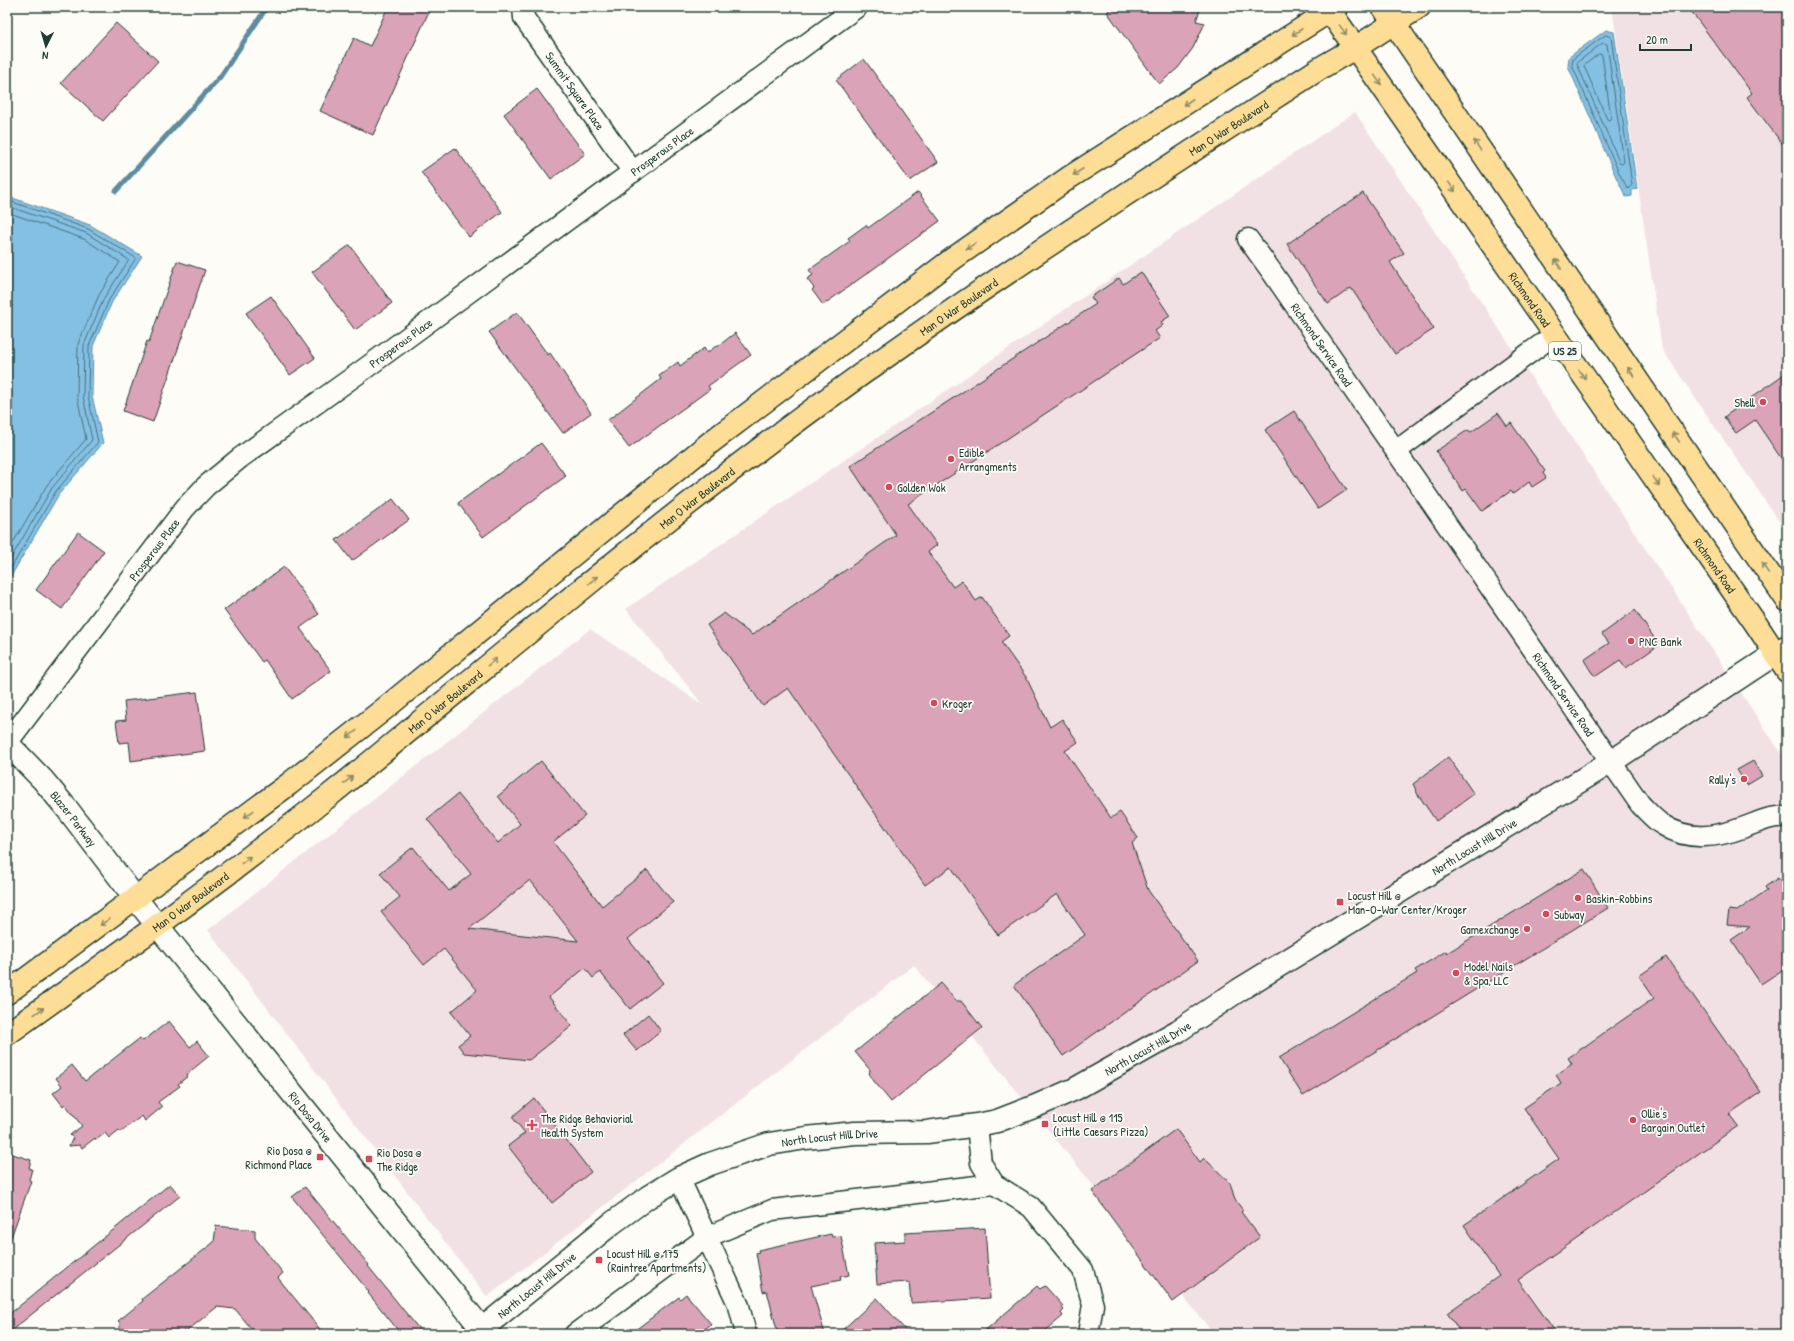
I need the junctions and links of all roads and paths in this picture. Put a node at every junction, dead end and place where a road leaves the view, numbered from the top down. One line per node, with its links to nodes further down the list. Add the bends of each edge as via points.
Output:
1 (524, 7): 7 (street, Summit Square Place, via 524,18)
2 (857, 7): 7 (street, Prosperous Place)
3 (1419, 7): 5 (main road, Man O War Boulevard)
4 (1331, 8): 6 (main road, Richmond Road / US 25, one-way to 6); 16 (main road, one-way to 16, via 1070,177 947,263 710,442 383,710)
5 (1389, 15): 6 (main road, Man O War Boulevard); 11 (main road, one-way to 5)
6 (1356, 48): 9 (main road, Richmond Road / US 25, one-way to 9); 17 (main road, Man O War Boulevard, one-way to 6, via 327,797 668,519 805,415 1037,252 1322,67)
7 (633, 172): 13 (street, Prosperous Place, via 240,458 206,486 185,508)
8 (1248, 239): 10 (street, Richmond Service Road)
9 (1554, 335): 10 (street); 12 (main road, Richmond Road / US 25, one-way to 12, via 1752,618)
10 (1396, 451): 14 (street, Richmond Service Road)
11 (1787, 600)
12 (1783, 657): 14 (street, North Locust Hill Drive)
13 (7, 743): 16 (street, Blazer Parkway, via 68,810)
14 (1611, 762): 15 (street, Richmond Service Road, via 1640,804 1661,824 1684,835 1706,837 1763,820); 20 (street, North Locust Hill Drive, via 1240,990 1178,1031 1075,1089 997,1121)
15 (1787, 817)
16 (136, 899): 17 (street, Rio Dosa Drive); 18 (main road, one-way to 18)
17 (158, 925): 19 (main road, Man O War Boulevard, one-way to 17); 24 (street, Rio Dosa Drive)
18 (7, 993)
19 (7, 1034)
20 (977, 1125): 21 (street, North Locust Hill Drive, via 927,1132 855,1133 769,1144 710,1164); 22 (street, via 981,1163)
21 (679, 1178): 23 (street); 24 (street, North Locust Hill Drive, via 612,1224)
22 (994, 1184): 23 (street, via 772,1210); 27 (street, via 1031,1207 1083,1270 1093,1305)
23 (707, 1237): 25 (street); 26 (street, via 739,1306)
24 (484, 1332)
25 (575, 1334)
26 (746, 1334)
27 (1088, 1334)

